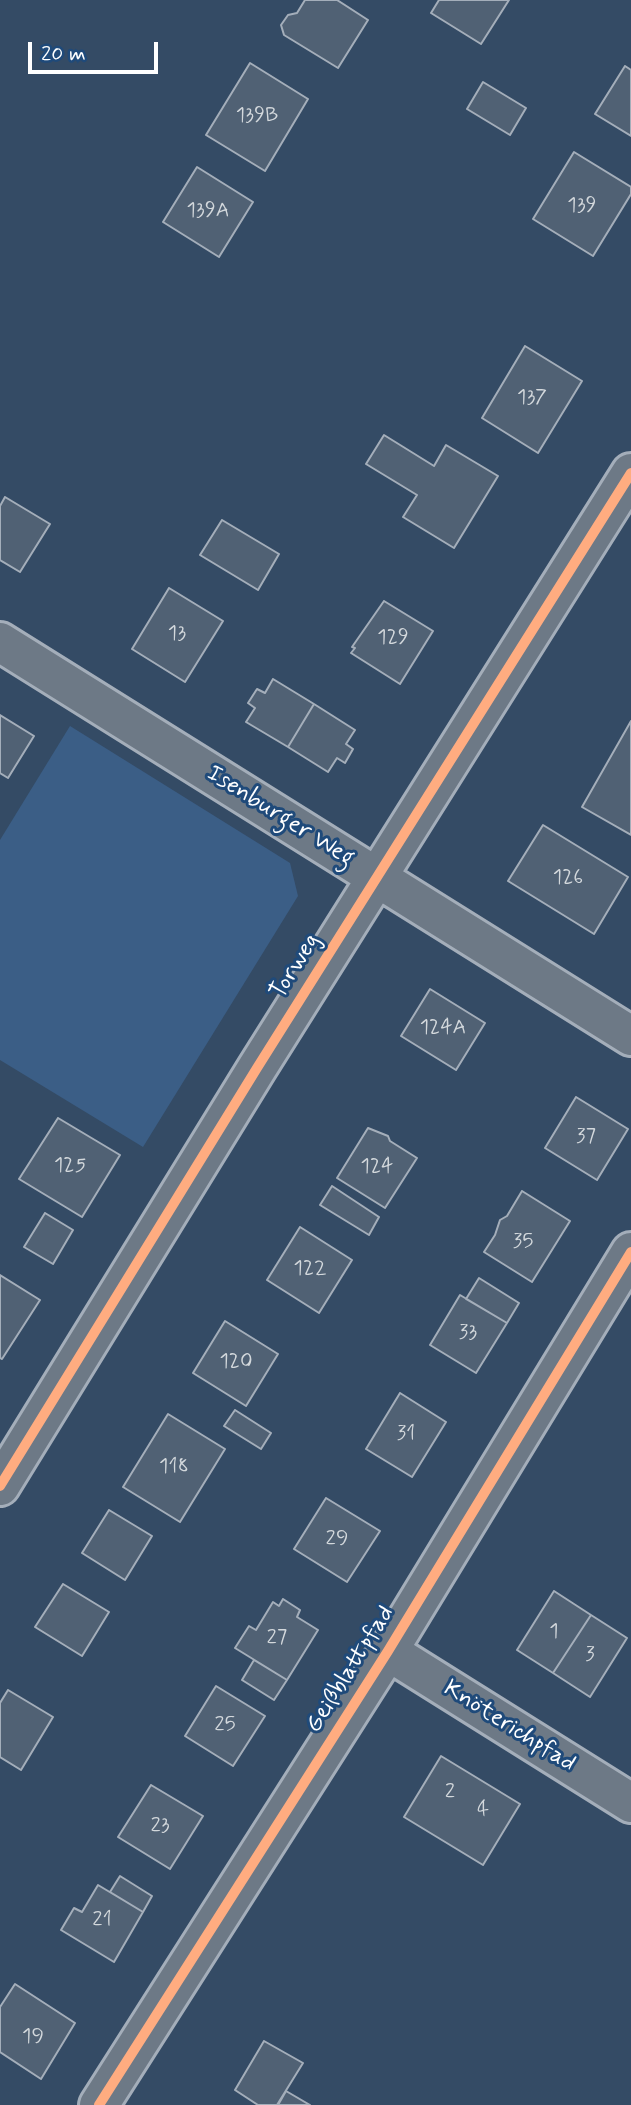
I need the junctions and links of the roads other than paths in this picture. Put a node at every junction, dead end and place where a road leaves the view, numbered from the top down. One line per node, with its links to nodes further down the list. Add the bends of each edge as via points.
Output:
1 (631, 473): 3 (street, Torweg)
2 (0, 642): 3 (street, Isenburger Weg)
3 (376, 877): 4 (street, Isenburger Weg); 6 (street, Torweg)
4 (631, 1036)
5 (631, 1252): 7 (street, Geißblattpfad)
6 (0, 1486)
7 (388, 1651): 8 (street, Knöterichpfad); 9 (street, Geißblattpfad)
8 (631, 1803)
9 (99, 2105)

